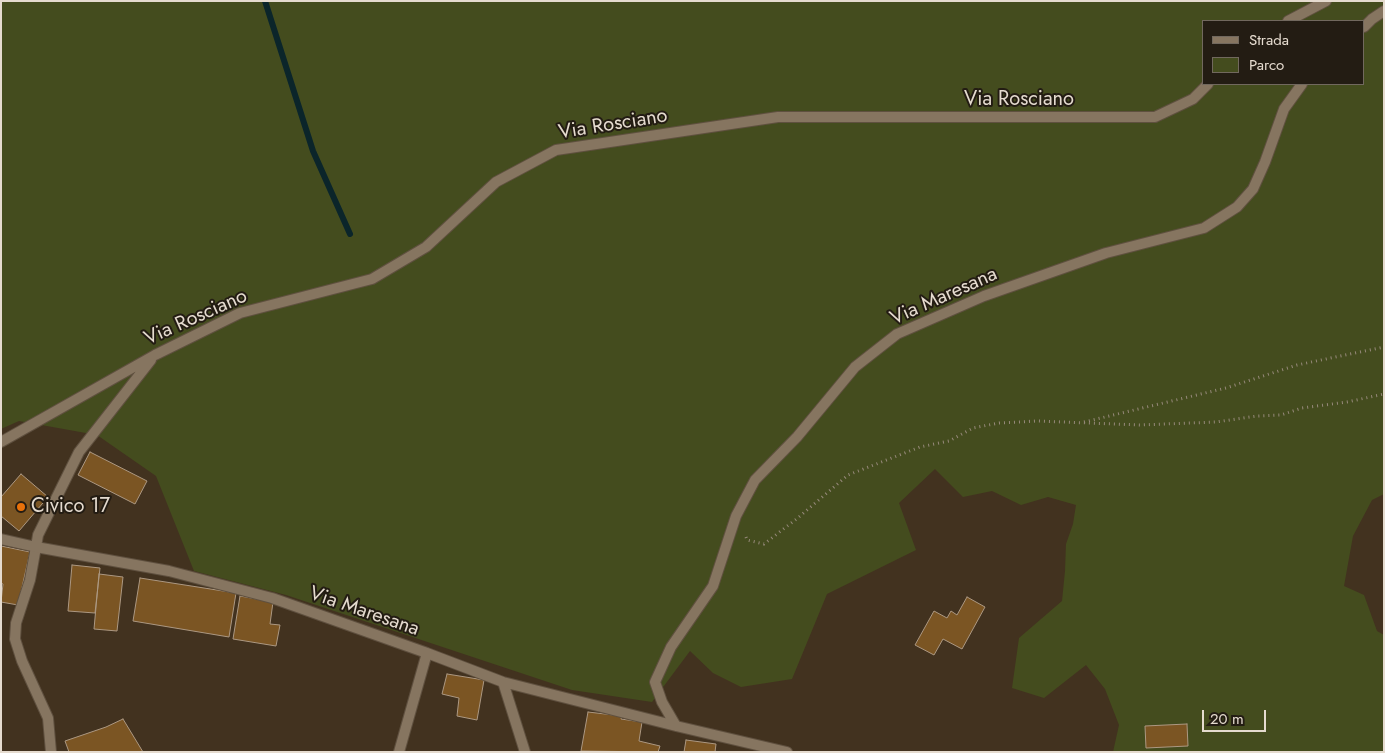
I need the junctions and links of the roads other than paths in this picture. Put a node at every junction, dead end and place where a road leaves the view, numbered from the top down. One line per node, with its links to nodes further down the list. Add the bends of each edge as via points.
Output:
1 (1326, 1): 3 (street)
2 (1384, 12): 4 (street)
3 (1290, 20)
4 (1365, 26)
5 (1207, 85): 7 (street, Via Rosciano, via 1193,99 1155,117 778,117 556,150 496,182 426,247 372,279 240,314)
6 (1301, 85): 13 (street, Via Maresana, via 1284,109 1253,189 1237,207 1204,228 1106,253 984,296 897,334 855,367 797,437 754,480 736,516 713,586 671,647 655,682)
7 (155, 355): 8 (street, Via Rosciano); 10 (street, via 79,452 38,535)
8 (1, 442)
9 (1, 539): 10 (street, Via Maresana)
10 (36, 547): 11 (street, Via Maresana, via 170,571 272,598); 14 (street, via 14,639 48,718)
11 (427, 653): 12 (street, Via Maresana); 15 (street)
12 (503, 682): 13 (street, Via Maresana); 16 (street)
13 (676, 726): 17 (street, Via Maresana)
14 (51, 752)
15 (399, 752)
16 (525, 752)
17 (787, 752)

